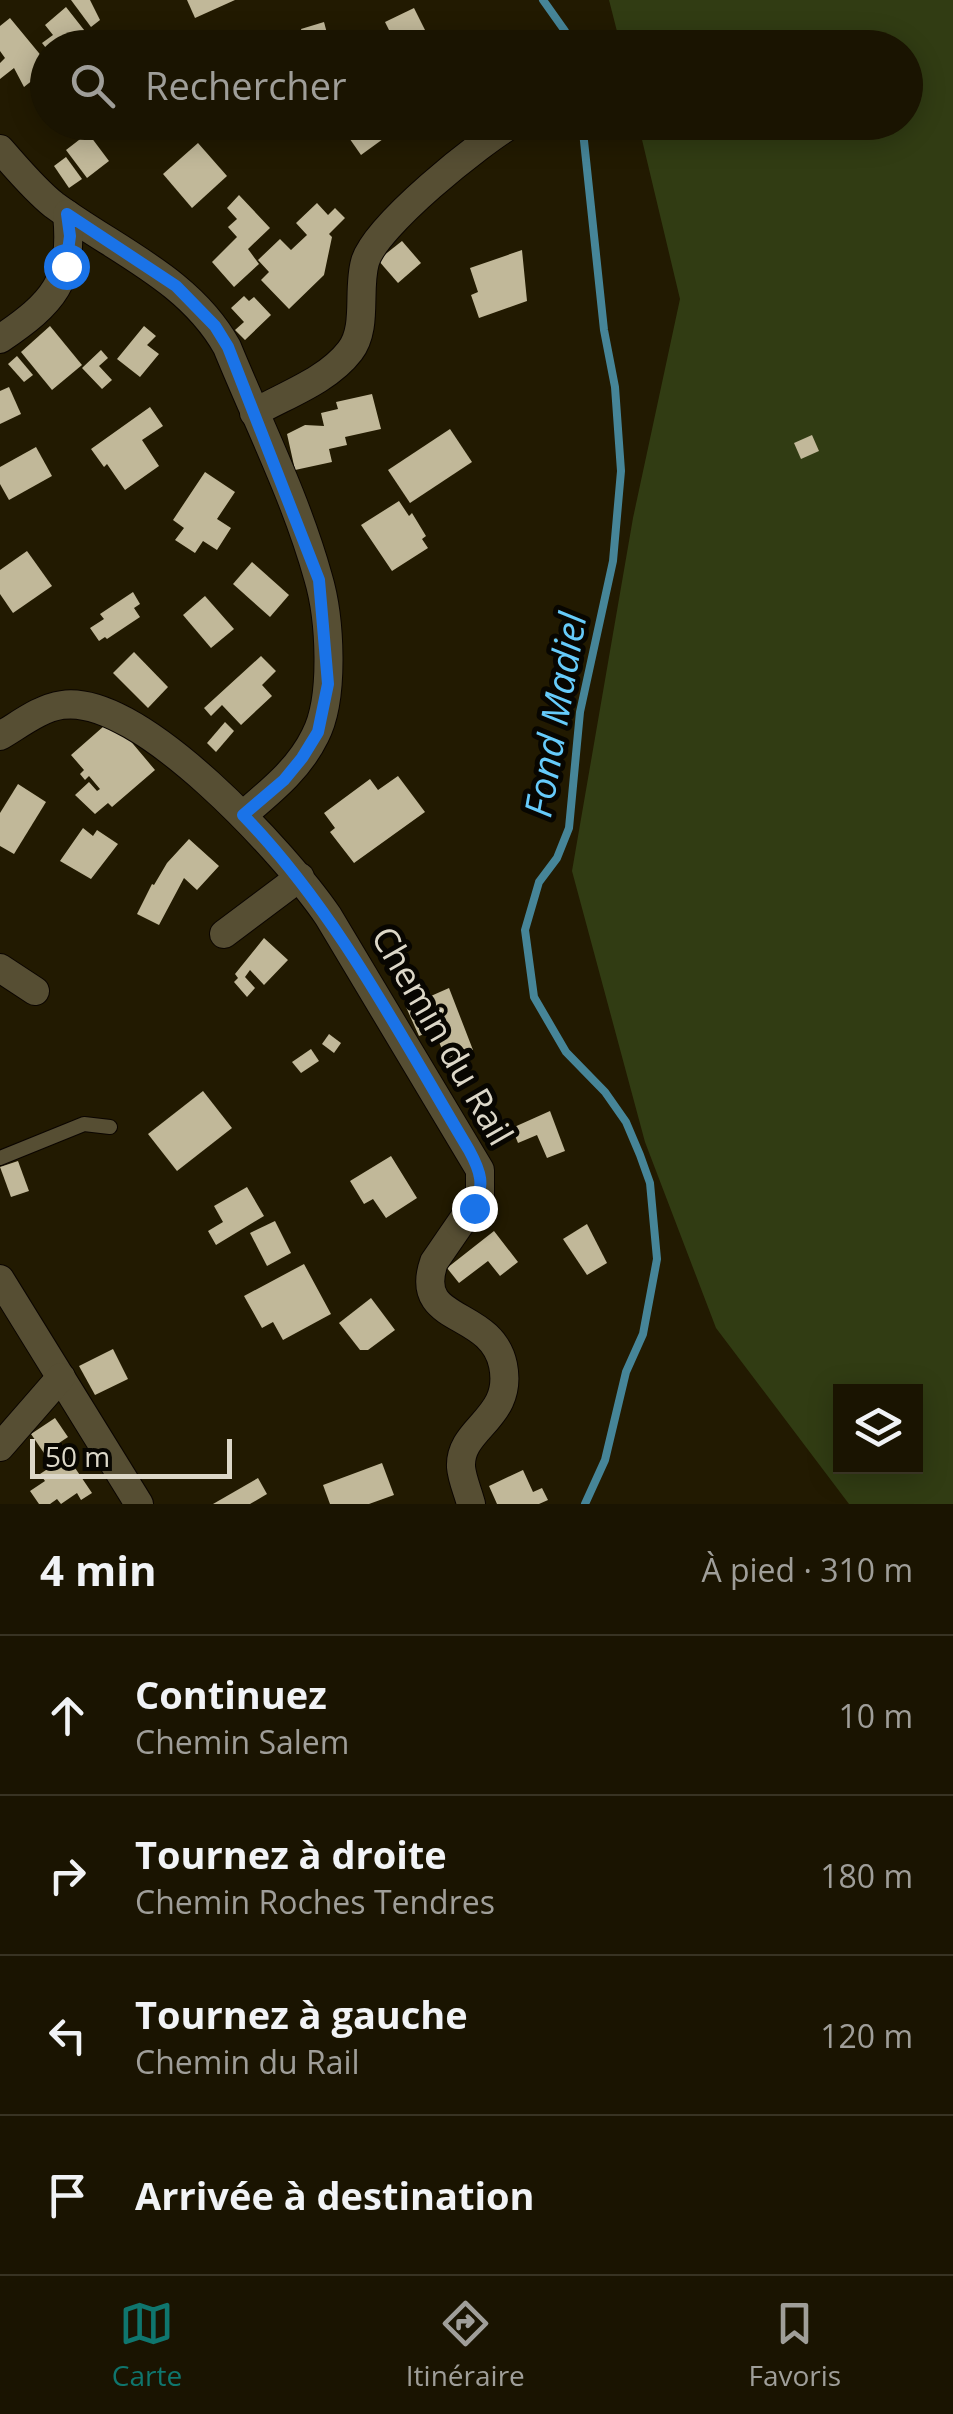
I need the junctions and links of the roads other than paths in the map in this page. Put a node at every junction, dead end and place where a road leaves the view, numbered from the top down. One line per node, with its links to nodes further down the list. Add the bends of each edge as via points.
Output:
1 (486, 140): 5 (street, via 366,256 354,347 335,368)
2 (0, 148): 3 (street)
3 (67, 214): 4 (street, via 62,282 32,318); 5 (street, via 198,305 228,347)
4 (0, 340)
5 (254, 413): 7 (street, via 319,580 328,684 318,732 302,758)
6 (0, 736): 7 (street, Chemin du Rail, via 63,705 97,708 152,738)
7 (243, 815): 8 (street, Chemin du Rail)
8 (300, 877): 9 (street); 20 (street, Chemin du Rail, via 480,1170 480,1196 430,1274 444,1311 483,1330 502,1361 501,1404 474,1434 461,1464)
9 (224, 934)
10 (0, 968): 11 (street)
11 (36, 991)
12 (110, 1127): 13 (lane, via 84,1124)
13 (0, 1158)
14 (0, 1278): 15 (street)
15 (61, 1377): 16 (street); 17 (street)
16 (0, 1447)
17 (121, 1474): 18 (street); 19 (street)
18 (114, 1504)
19 (139, 1504)
20 (471, 1504)

